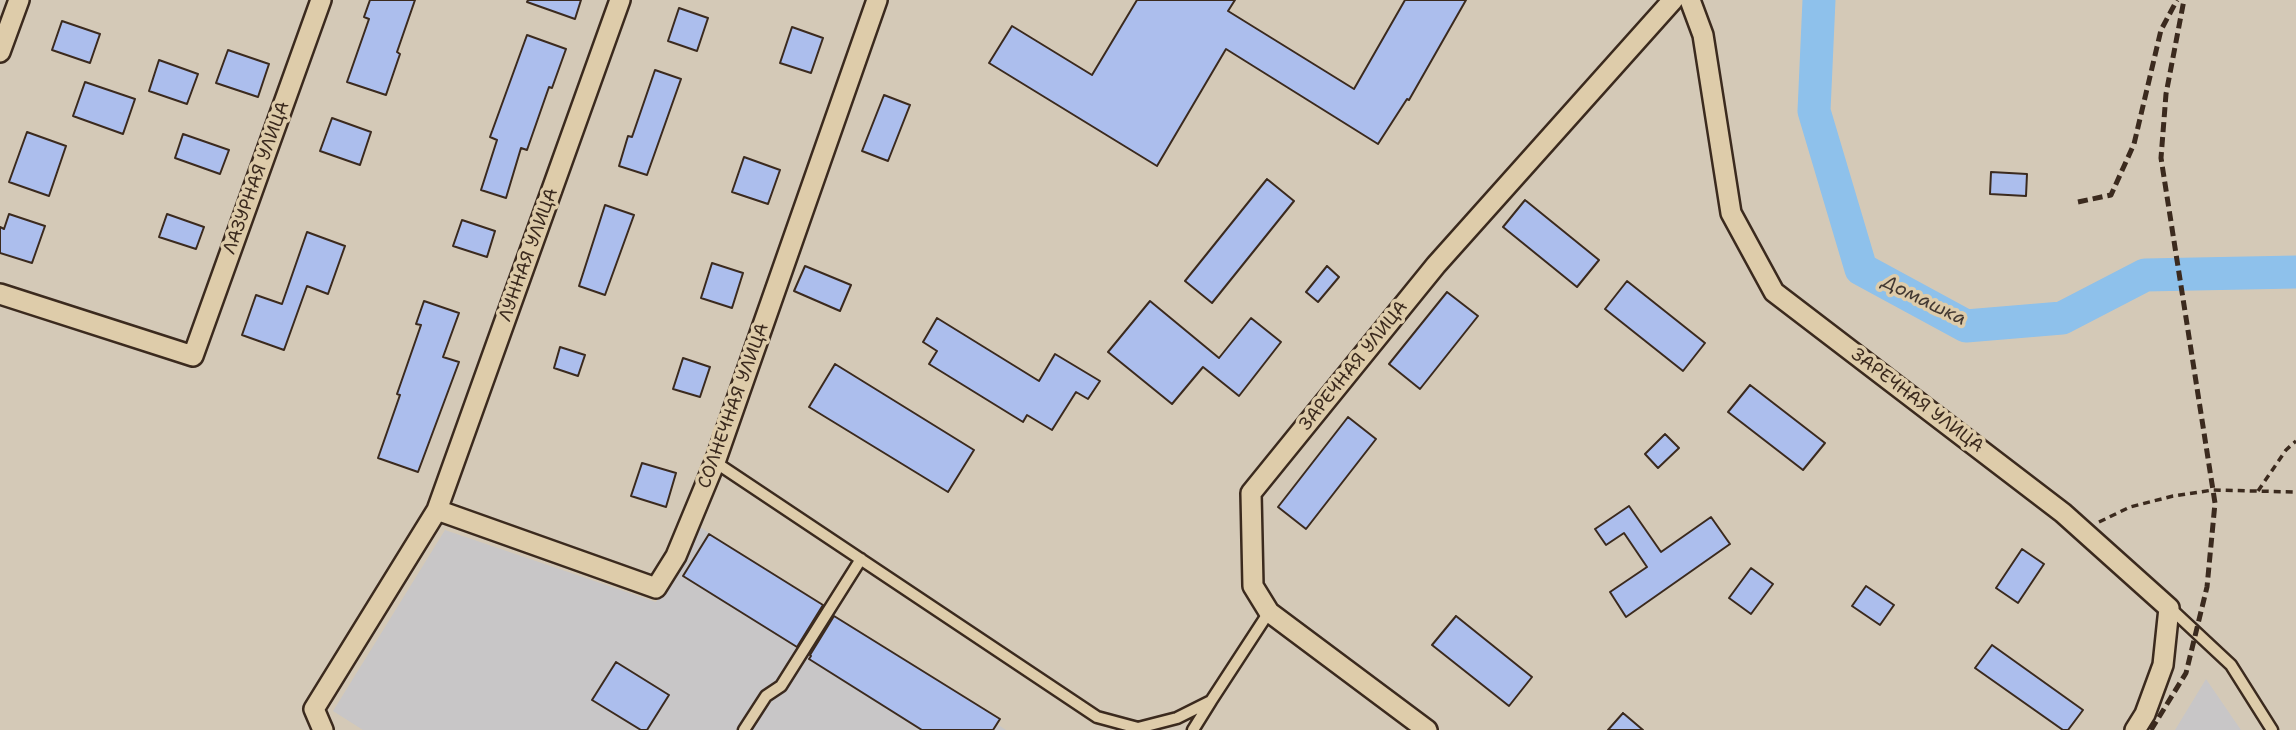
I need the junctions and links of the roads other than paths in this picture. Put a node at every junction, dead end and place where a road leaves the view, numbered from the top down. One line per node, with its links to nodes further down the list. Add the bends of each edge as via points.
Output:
1 (19, 0): 7 (street)
2 (321, 0): 8 (street, ЛАЗУРНАЯ УЛИЦА, via 194,356)
3 (620, 0): 10 (street, ЛУННАЯ УЛИЦА)
4 (877, 0): 9 (street, СОЛНЕЧНАЯ УЛИЦА)
5 (1673, 0): 13 (street, ЗАРЕЧНАЯ УЛИЦА, via 1436,265 1251,493 1253,586)
6 (1690, 0): 12 (street, ЗАРЕЧНАЯ УЛИЦА, via 1703,35 1731,213 1774,292 2063,513)
7 (0, 52)
8 (0, 294)
9 (716, 462): 10 (street, СОЛНЕЧНАЯ УЛИЦА, via 676,556 656,588); 11 (lane)
10 (437, 510): 16 (street, ЛУННАЯ УЛИЦА, via 314,709)
11 (861, 559): 15 (lane, via 1097,717); 17 (lane, via 781,686 766,696)
12 (2169, 608): 20 (street, via 2163,665); 21 (lane, ЗАРЕЧНАЯ УЛИЦА, via 2231,665)
13 (1269, 612): 14 (lane); 19 (street, ЗАРЕЧНАЯ УЛИЦА)
14 (1211, 701): 15 (lane, via 1178,718); 18 (lane)
15 (1138, 729)
16 (323, 730)
17 (744, 730)
18 (1193, 730)
19 (1427, 730)
20 (2135, 730)
21 (2272, 730)

